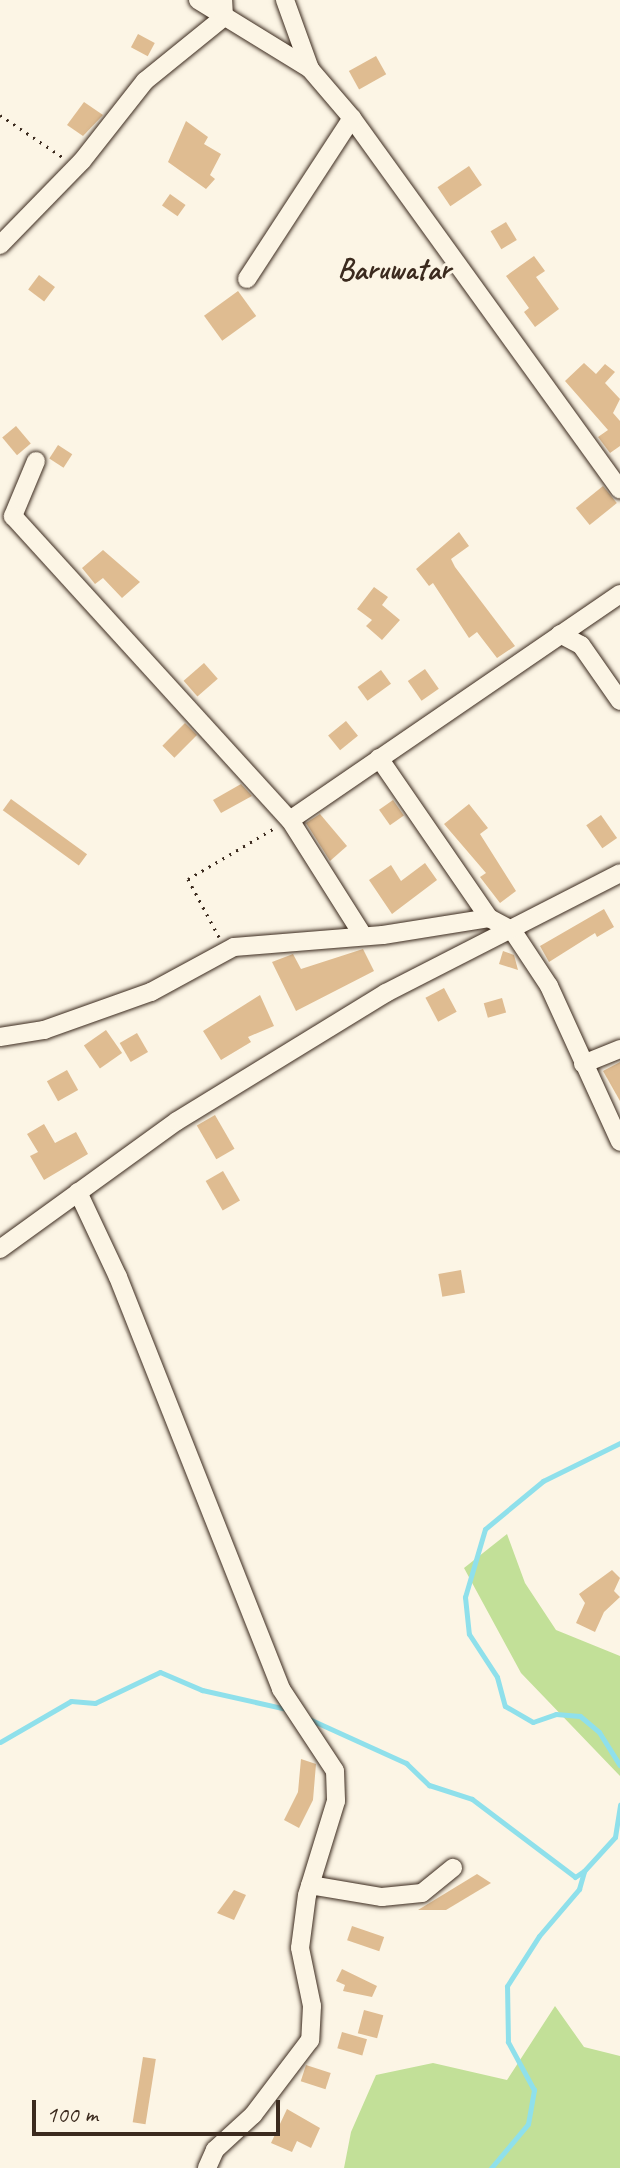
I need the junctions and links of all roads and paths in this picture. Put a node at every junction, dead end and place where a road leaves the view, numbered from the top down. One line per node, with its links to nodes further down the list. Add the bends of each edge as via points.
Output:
1 (198, 0): 3 (street)
2 (285, 0): 4 (street)
3 (224, 8): 4 (street); 7 (street, via 145,81)
4 (310, 69): 6 (street)
5 (0, 115): 7 (path)
6 (352, 118): 9 (street); 11 (street)
7 (77, 166): 8 (street)
8 (0, 245)
9 (247, 279)
10 (36, 461): 16 (street, via 13,516)
11 (620, 489)
12 (620, 594): 13 (street)
13 (560, 634): 14 (street, via 581,645); 15 (street)
14 (620, 701)
15 (379, 758): 16 (street); 18 (street)
16 (290, 820): 20 (street); 21 (path, via 188,879)
17 (620, 873): 19 (street)
18 (489, 918): 19 (street); 20 (street)
19 (512, 930): 24 (street, via 549,986); 26 (street, via 386,993 177,1121)
20 (362, 934): 21 (street)
21 (226, 951): 22 (street, via 151,992 44,1030)
22 (0, 1037)
23 (620, 1049): 24 (street)
24 (583, 1064): 25 (street)
25 (620, 1142)
26 (78, 1192): 27 (street); 29 (street, via 289,1700 335,1771 336,1801)
27 (0, 1249)
28 (453, 1868): 29 (street, via 422,1893 382,1897)
29 (310, 1885): 30 (street, via 300,1948 312,2006 310,2040 253,2115 215,2150)
30 (207, 2168)

